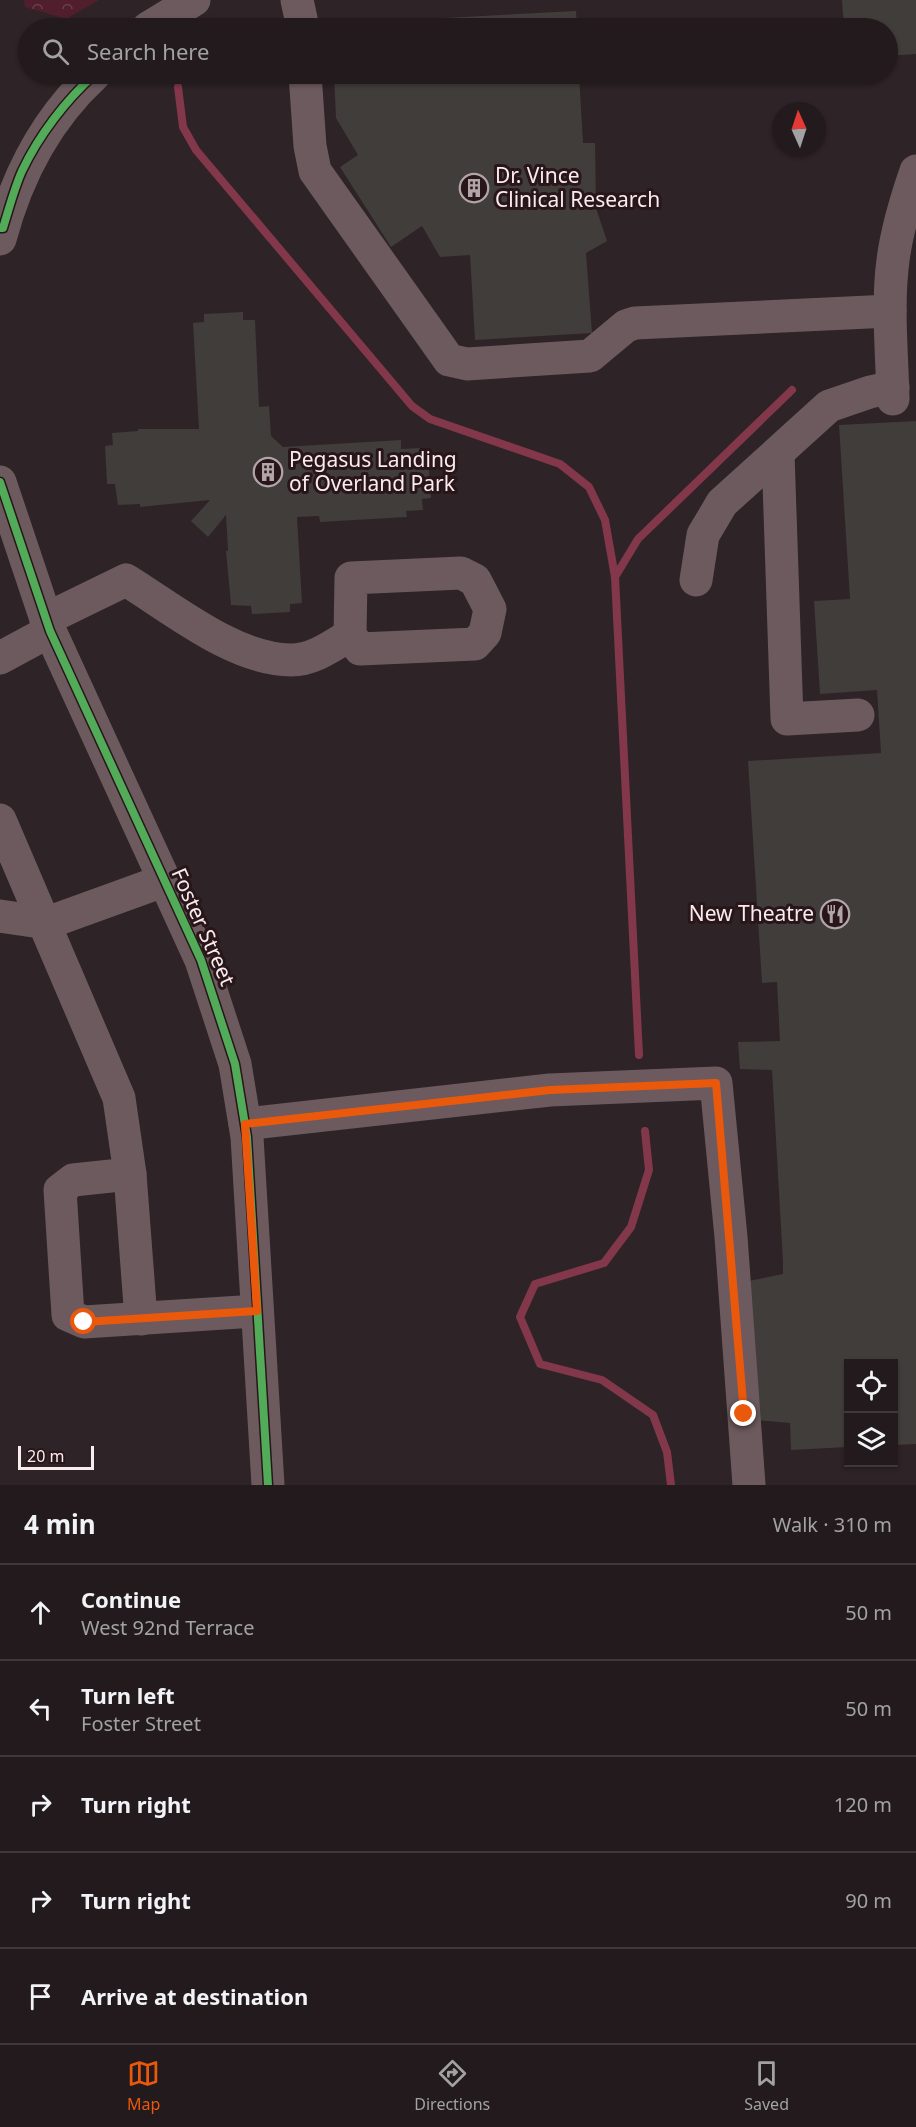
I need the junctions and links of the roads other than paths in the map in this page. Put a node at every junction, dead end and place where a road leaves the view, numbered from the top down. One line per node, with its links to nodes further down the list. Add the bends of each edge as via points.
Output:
1 (194, 0): 3 (street)
2 (297, 0): 4 (street)
3 (164, 18)
4 (301, 18)
5 (86, 84): 8 (street, via 33,151)
6 (307, 84): 9 (street, via 315,171 449,360 467,364 590,356 635,323)
7 (916, 171): 9 (street, via 900,218)
8 (1, 232)
9 (890, 311): 10 (street, via 893,393 870,392 829,406)
10 (778, 453): 12 (street, via 722,503 703,535); 16 (street, via 787,719)
11 (0, 482): 13 (street, Foster Street)
12 (696, 580)
13 (48, 625): 14 (street, via 126,580 212,636 255,656 292,660 321,653); 15 (street); 18 (street, Foster Street)
14 (350, 635)
15 (0, 658)
16 (858, 715)
17 (0, 820): 20 (street)
18 (163, 881): 20 (street); 21 (street, Foster Street, via 213,993 235,1064)
19 (0, 916): 20 (street)
20 (46, 923): 22 (street, via 119,1098)
21 (245, 1124): 23 (street, Foster Street); 26 (street, via 550,1090 716,1083)
22 (130, 1174): 24 (street); 24 (street, via 73,1180 60,1190 68,1314 84,1322)
23 (257, 1311): 24 (street); 25 (street, Foster Street)
24 (141, 1319)
25 (268, 1485)
26 (749, 1485)

